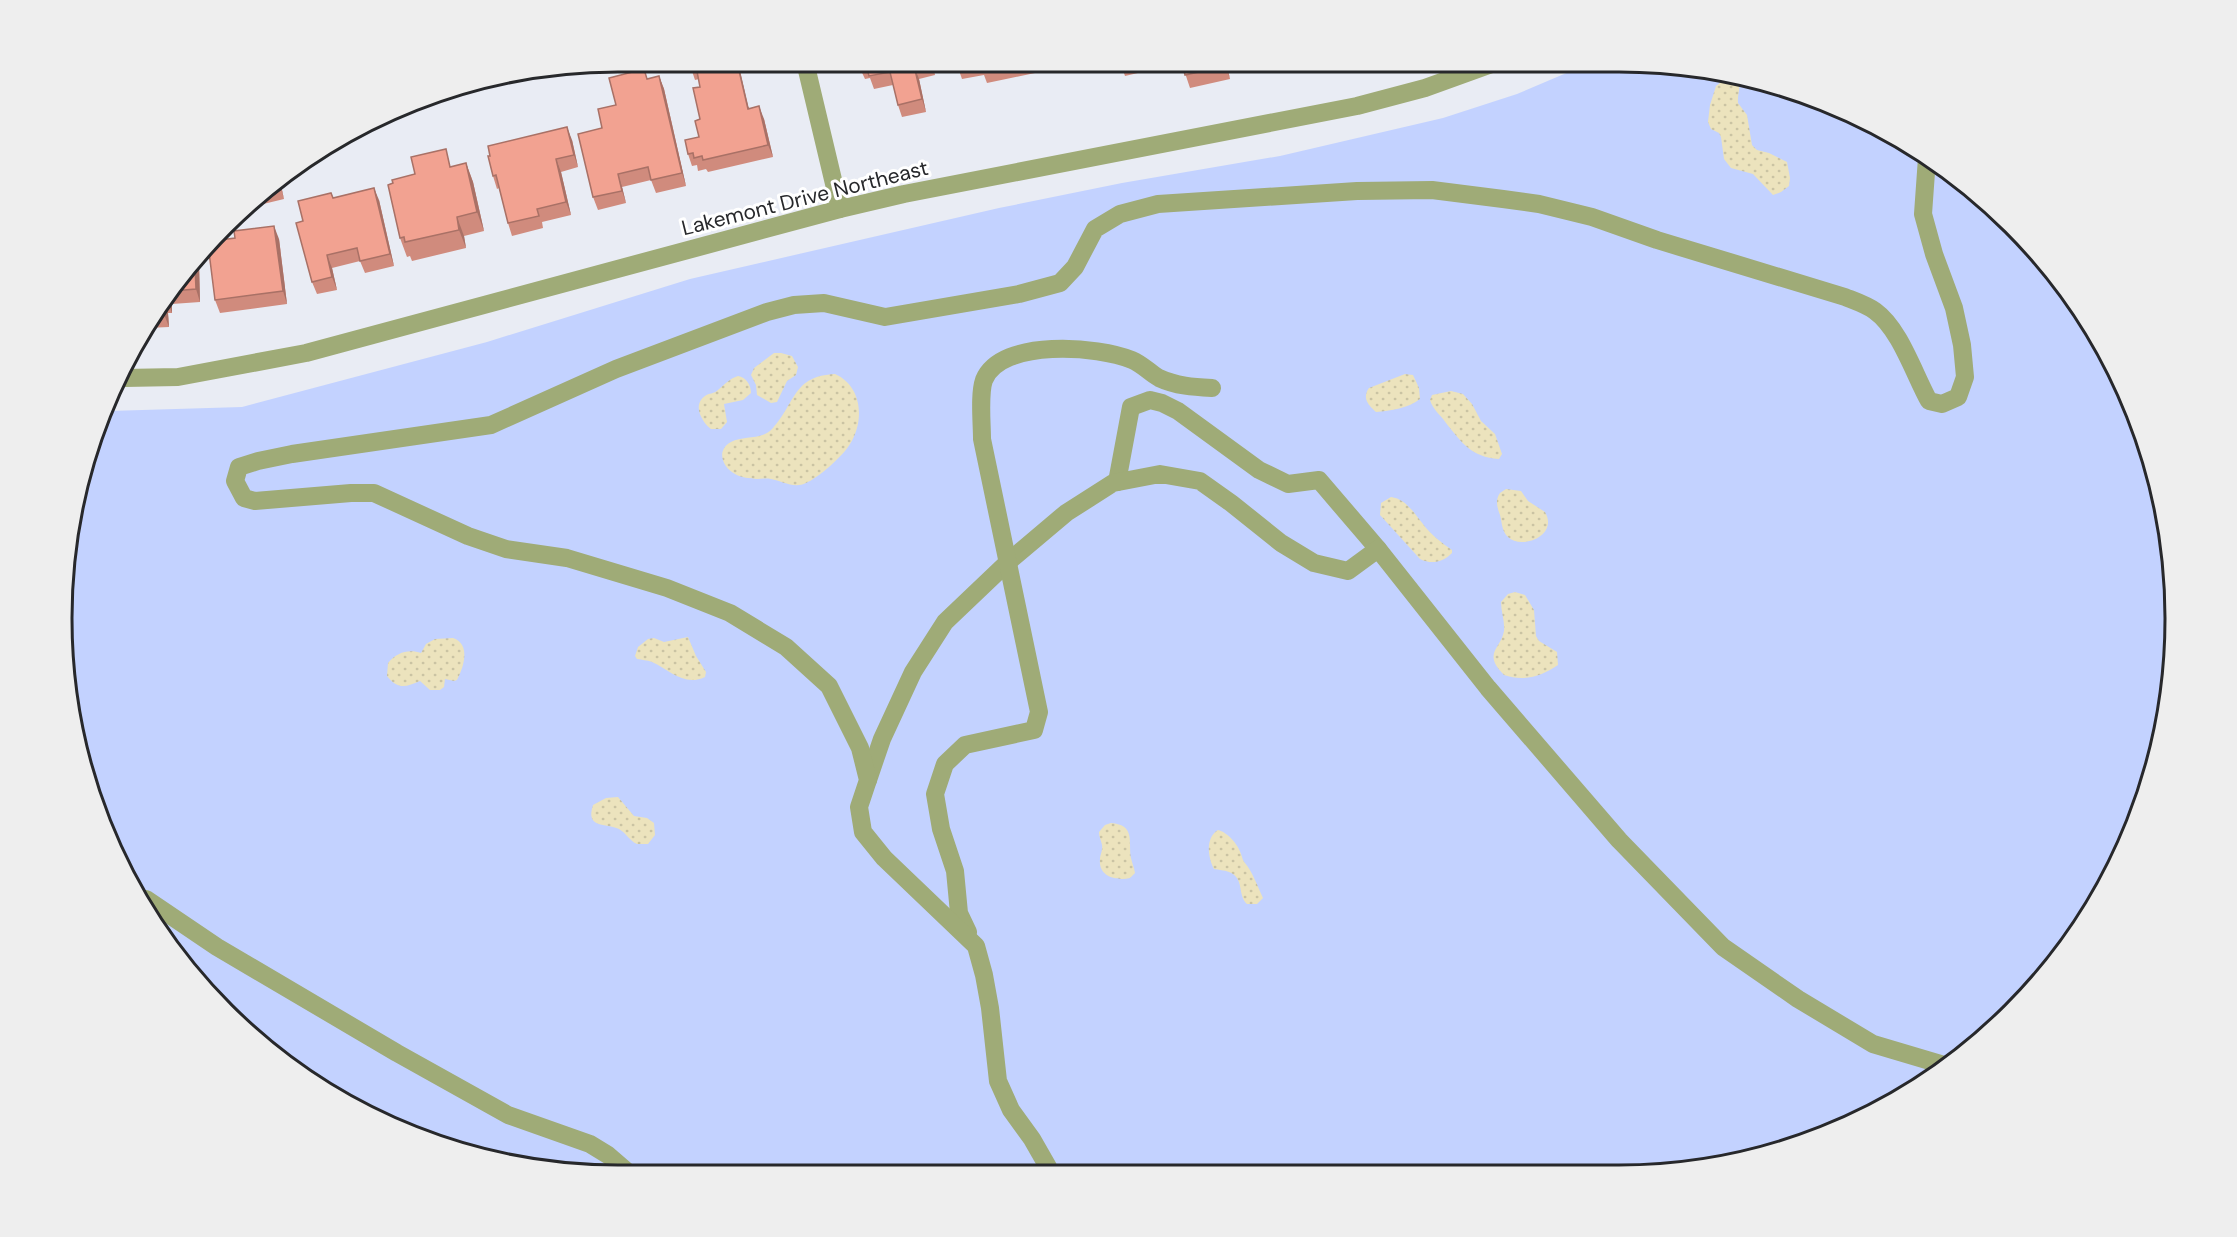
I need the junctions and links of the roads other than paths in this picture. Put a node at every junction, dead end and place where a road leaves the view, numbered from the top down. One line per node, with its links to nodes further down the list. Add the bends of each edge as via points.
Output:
1 (807, 72): 4 (street)
2 (1471, 72): 4 (street, Lakemont Drive Northeast, via 1358,106)
3 (1926, 167): 10 (street, via 1923,214 1954,308 1965,377 1958,397 1942,404 1929,401 1885,320 1874,310 1845,297 1539,204 1432,190 1358,191 1158,204 1120,214 1095,229 1075,267 1060,283 885,317 824,303 794,305 616,369 491,425 292,454 239,467 235,481 244,498 255,501 374,493 506,549 567,558 667,588 730,613 786,647 829,686 860,748)
4 (840, 209): 5 (street, Lakemont Drive Northeast, via 306,353 178,377)
5 (128, 378)
6 (1212, 388): 9 (street, via 1182,386 1159,378 1134,360 1074,349 1044,349 1009,357 994,365 984,380 982,439)
7 (1117, 483): 8 (street, via 1160,474 1200,481 1281,543 1314,563 1348,571); 8 (street, via 1131,407 1150,400 1162,403 1259,470 1288,484 1319,480); 9 (street, via 1066,513)
8 (1378, 549): 13 (street, via 1488,688 1611,831 1724,947 1798,999 1873,1044)
9 (1008, 562): 10 (street, via 945,622 913,672); 12 (street, via 1040,712 1034,730 965,745 945,764 935,794 955,871 958,913)
10 (868, 780): 12 (street, via 859,807 863,832 884,858)
11 (152, 903): 14 (street, via 397,1053 508,1114 590,1144)
12 (976, 946): 15 (street, via 990,1008 998,1081 1011,1110)
13 (1936, 1063)
14 (620, 1165)
15 (1047, 1165)

